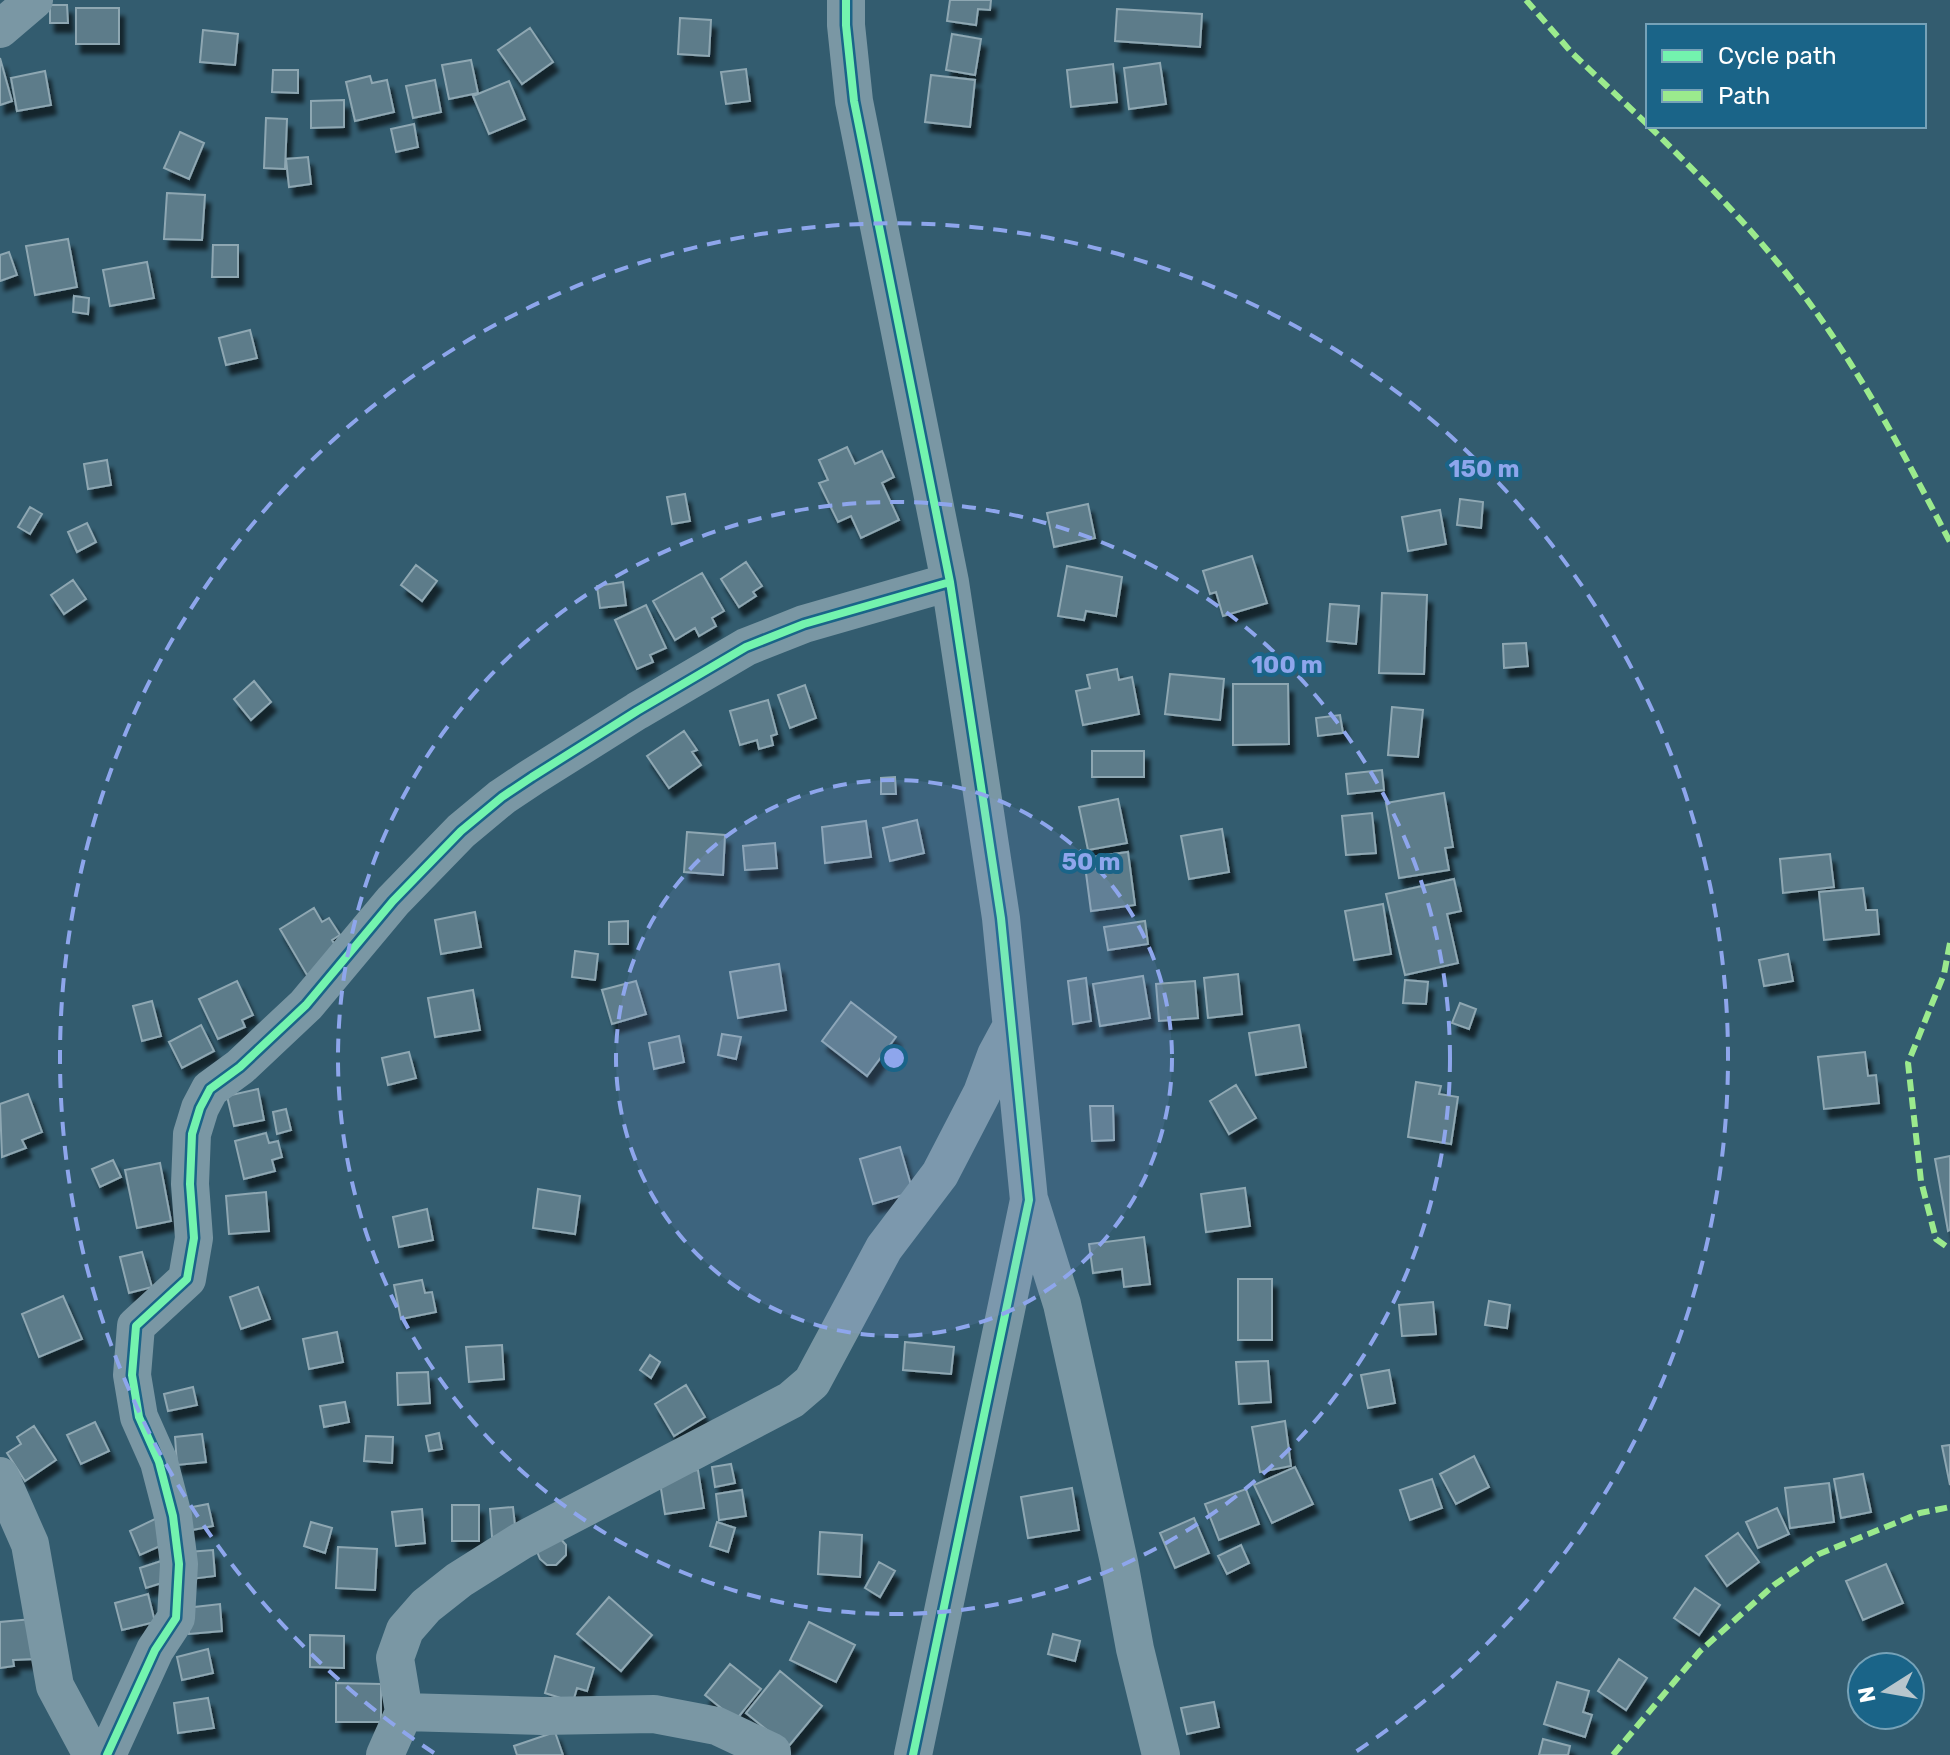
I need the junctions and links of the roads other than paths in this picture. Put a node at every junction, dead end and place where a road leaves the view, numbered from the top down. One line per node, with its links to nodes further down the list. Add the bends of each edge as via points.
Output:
1 (34, 0): 3 (street)
2 (846, 0): 4 (street, via 854,101)
3 (0, 29)
4 (950, 582): 5 (street, via 1001,918); 10 (street, via 804,624 746,647 502,797 393,901 306,1005 210,1089 192,1134 194,1238 187,1279 136,1326 132,1375 139,1417 159,1462 173,1516 179,1564 176,1618 155,1650)
5 (1011, 1027): 6 (street); 8 (street, via 940,1174 884,1248 812,1382 791,1400 521,1541 426,1606 405,1630 395,1658)
6 (1029, 1200): 13 (street); 14 (street, via 1062,1304)
7 (0, 1476): 9 (street, via 30,1544 55,1686)
8 (404, 1712): 11 (street); 12 (street, via 654,1714 717,1726)
9 (92, 1755)
10 (107, 1755)
11 (385, 1755)
12 (772, 1755)
13 (913, 1755)
14 (1161, 1755)

